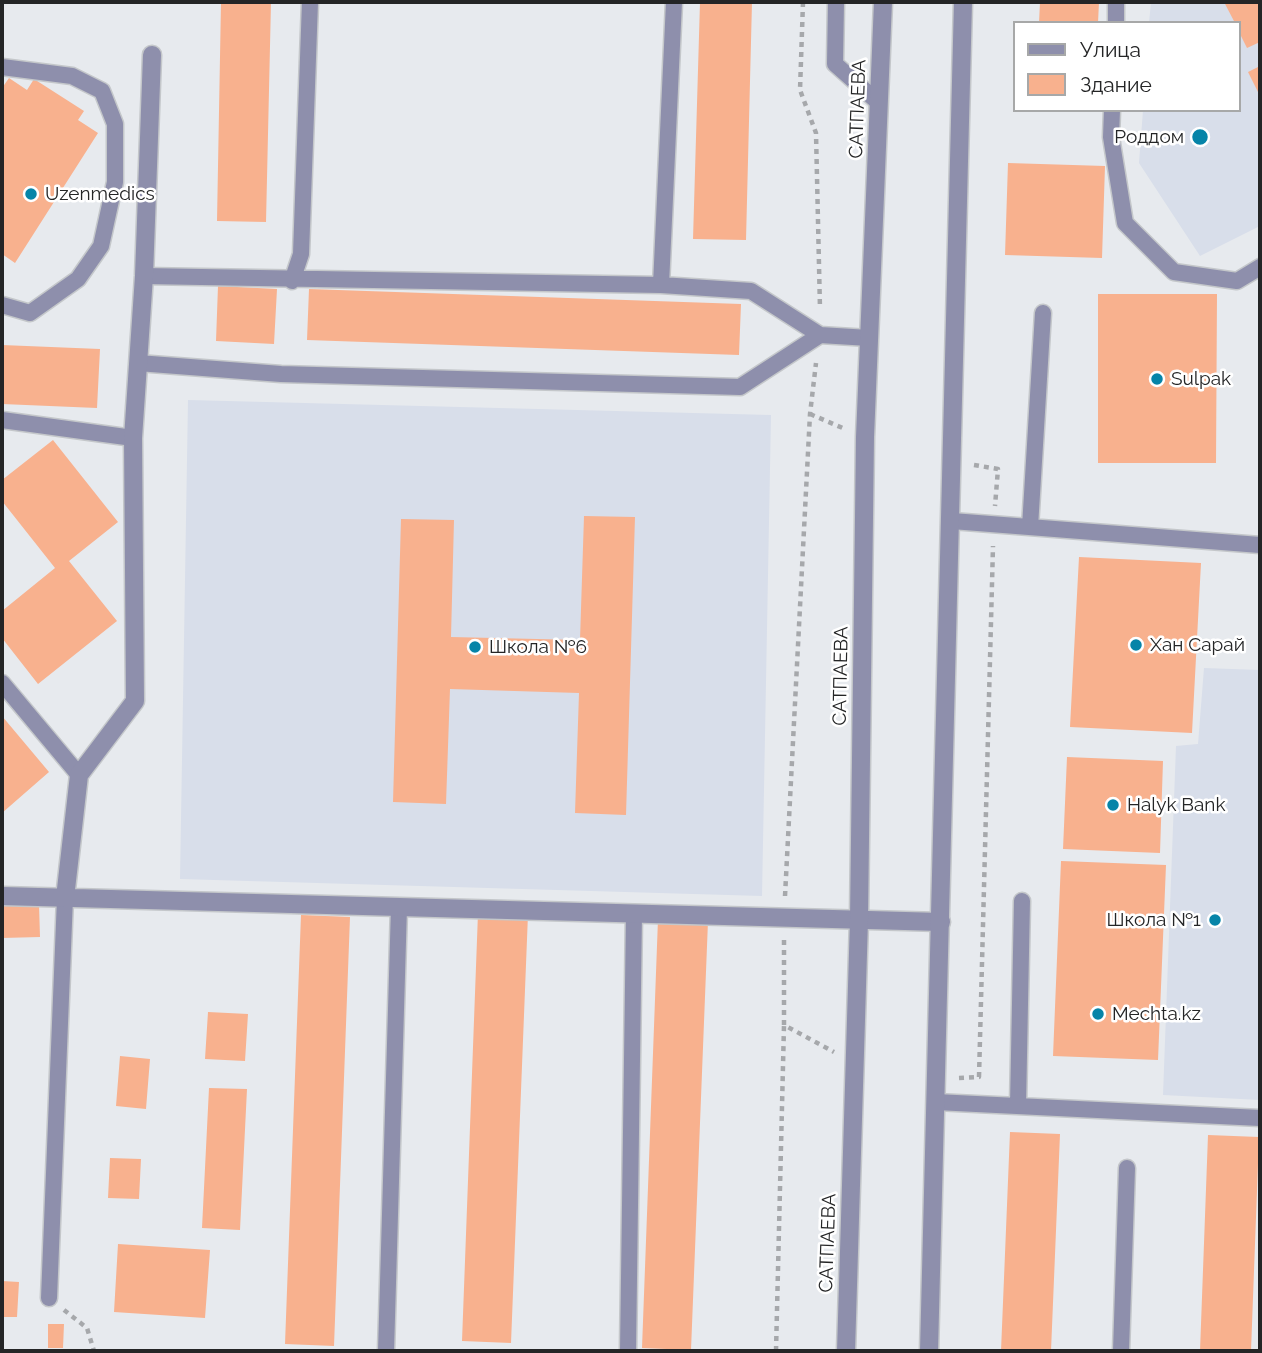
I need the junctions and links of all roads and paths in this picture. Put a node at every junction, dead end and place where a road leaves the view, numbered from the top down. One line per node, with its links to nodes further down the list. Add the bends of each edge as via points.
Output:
1 (310, 2): 15 (lane, via 300,254)
2 (674, 2): 16 (lane)
3 (803, 2): 19 (path, via 800,90 816,133)
4 (836, 2): 11 (lane, via 835,64)
5 (883, 2): 11 (street, САТПАЕВА)
6 (963, 2): 26 (street)
7 (1116, 2): 8 (lane)
8 (1116, 21)
9 (152, 55): 14 (street)
10 (2, 67): 17 (lane, via 72,76 102,91 116,124 115,182 101,246 78,279 30,313)
11 (879, 103): 20 (street, САТПАЕВА)
12 (1112, 112): 13 (lane, via 1111,137 1125,223 1174,272 1237,281)
13 (1260, 267)
14 (144, 276): 15 (lane); 21 (street)
15 (292, 281): 16 (lane)
16 (661, 285): 19 (lane, via 751,290)
17 (2, 305)
18 (1042, 313): 29 (lane)
19 (820, 335): 20 (lane); 21 (lane, via 740,387 281,374); 22 (path)
20 (869, 338): 24 (street, САТПАЕВА)
21 (138, 363): 25 (street)
22 (810, 414): 24 (path); 38 (path)
23 (2, 420): 25 (lane)
24 (865, 437): 39 (street, САТПАЕВА)
25 (133, 438): 32 (street, via 135,701)
26 (950, 461): 27 (street); 28 (path, via 998,469)
27 (952, 521): 28 (lane); 40 (street)
28 (994, 524): 29 (lane); 43 (path, via 979,1077)
29 (1030, 527): 30 (lane)
30 (1260, 545)
31 (2, 683): 32 (lane)
32 (79, 775): 34 (street)
33 (2, 896): 34 (street)
34 (65, 898): 36 (street); 48 (lane)
35 (1022, 901): 45 (lane)
36 (399, 907): 37 (street); 50 (lane)
37 (635, 913): 38 (street); 51 (lane)
38 (783, 918): 39 (street); 41 (path)
39 (859, 920): 40 (street); 42 (street, САТПАЕВА)
40 (941, 922): 43 (street)
41 (784, 1025): 42 (path, via 831,1051); 52 (path)
42 (855, 1056): 53 (street, САТПАЕВА)
43 (937, 1080): 44 (street)
44 (936, 1102): 45 (lane); 54 (street)
45 (1018, 1107): 46 (lane)
46 (1260, 1118)
47 (1127, 1168): 55 (lane)
48 (49, 1298): 49 (path, via 87,1328)
49 (94, 1351)
50 (386, 1351)
51 (628, 1351)
52 (776, 1351)
53 (846, 1351)
54 (929, 1351)
55 (1121, 1351)

